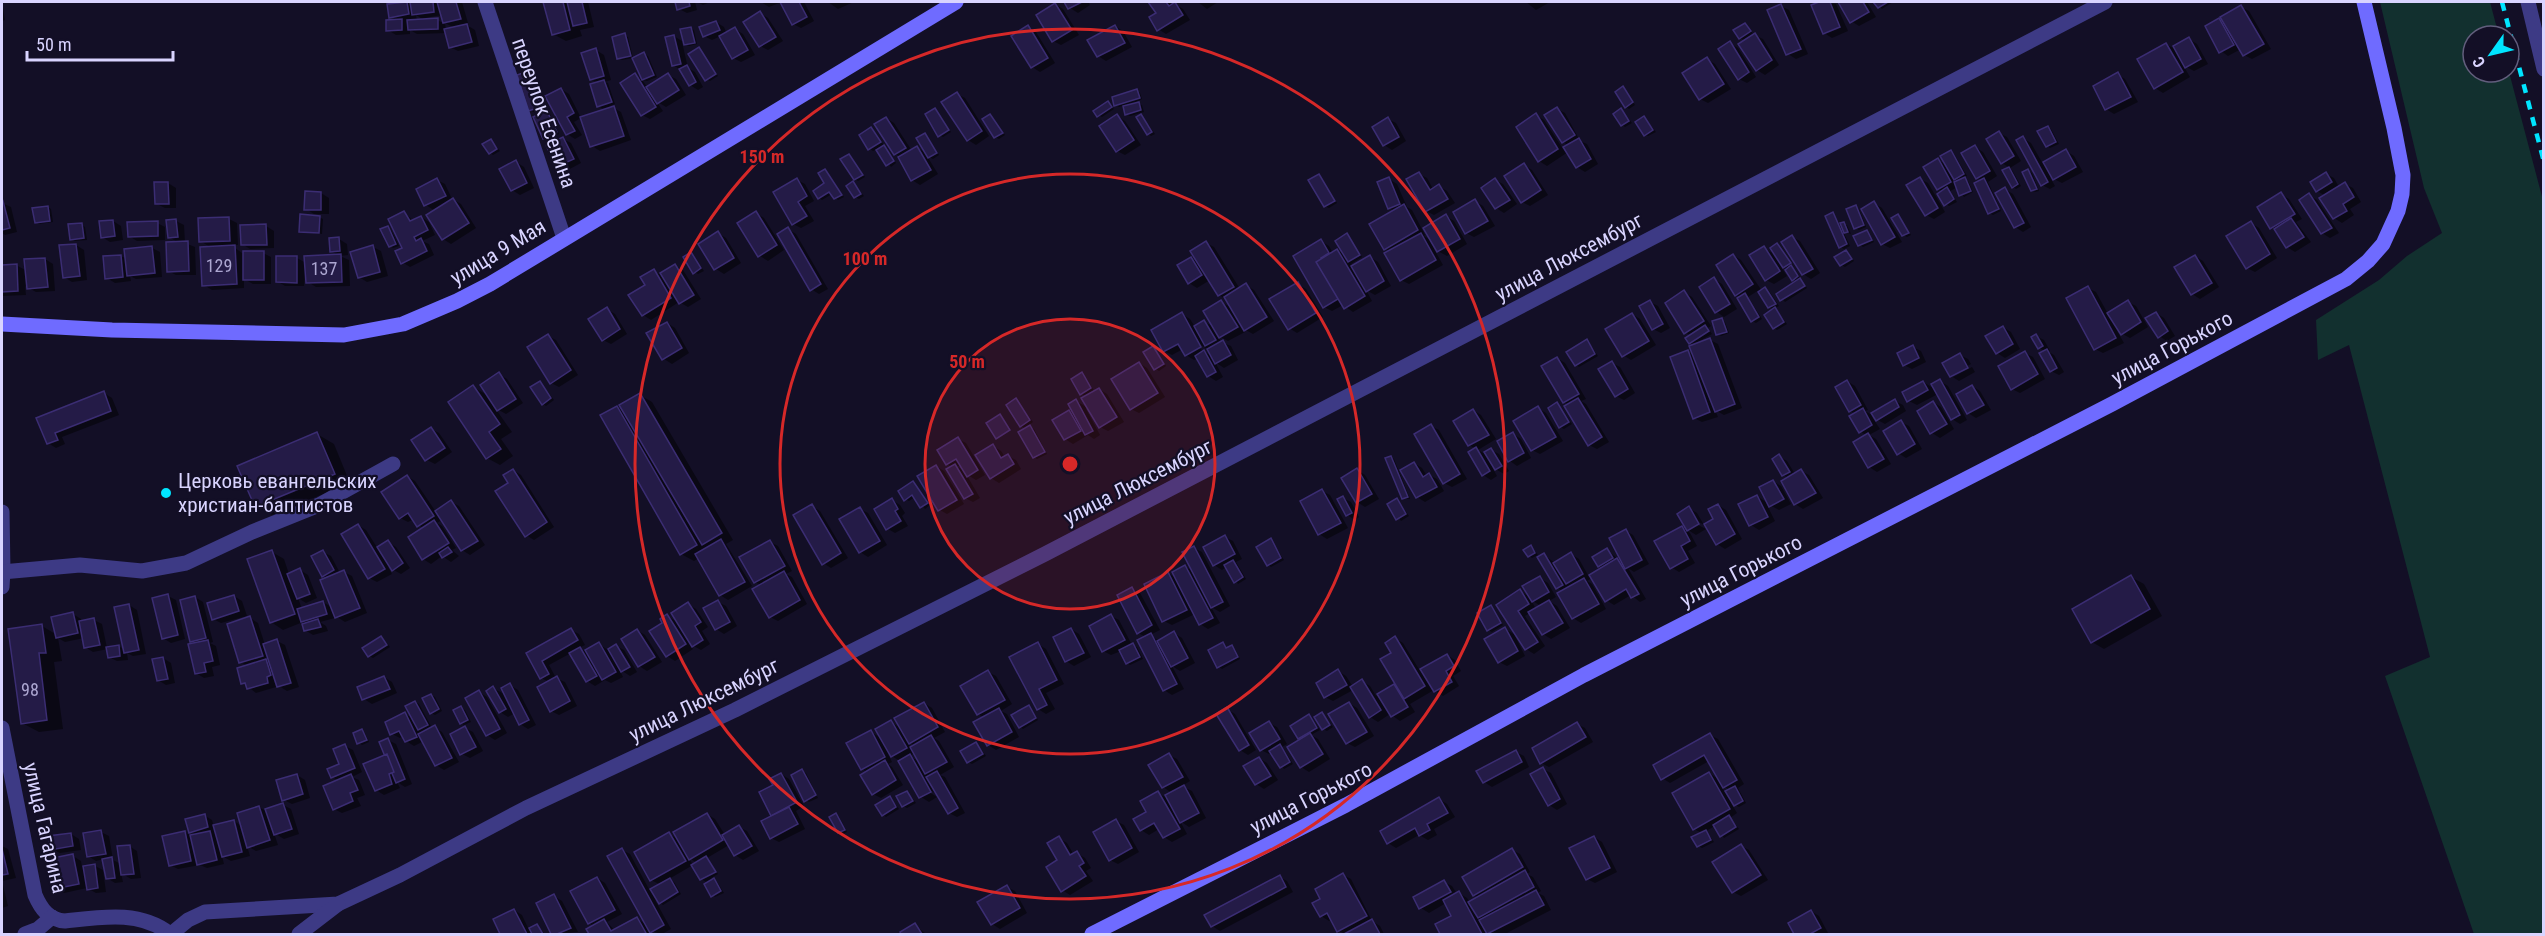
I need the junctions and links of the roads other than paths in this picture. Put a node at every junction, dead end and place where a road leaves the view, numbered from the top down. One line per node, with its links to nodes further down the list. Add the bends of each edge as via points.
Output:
1 (484, 2): 7 (street, переулок Есенина)
2 (956, 2): 7 (street, улица 9 Мая)
3 (2105, 2): 14 (street, улица Люксембург, via 1055,549)
4 (2364, 2): 19 (street, улица Горького, via 2403,175 2402,194 2383,244 2346,279 2112,404 1584,675 1346,805)
5 (2528, 2): 6 (street)
6 (2544, 69)
7 (564, 238): 8 (street, улица 9 Мая, via 457,301 403,324 354,333 285,335)
8 (2, 324)
9 (393, 464): 11 (street, via 319,505 186,563 142,572 80,565)
10 (2, 512): 11 (street)
11 (2, 572): 12 (street)
12 (2, 587)
13 (2, 728): 15 (street, улица Гагарина, via 35,895)
14 (338, 904): 17 (street, улица Люксембург, via 205,912); 18 (street)
15 (52, 917): 16 (street); 17 (street, улица Гагарина, via 65,921 144,919)
16 (25, 934)
17 (170, 934)
18 (299, 934)
19 (1092, 934)

